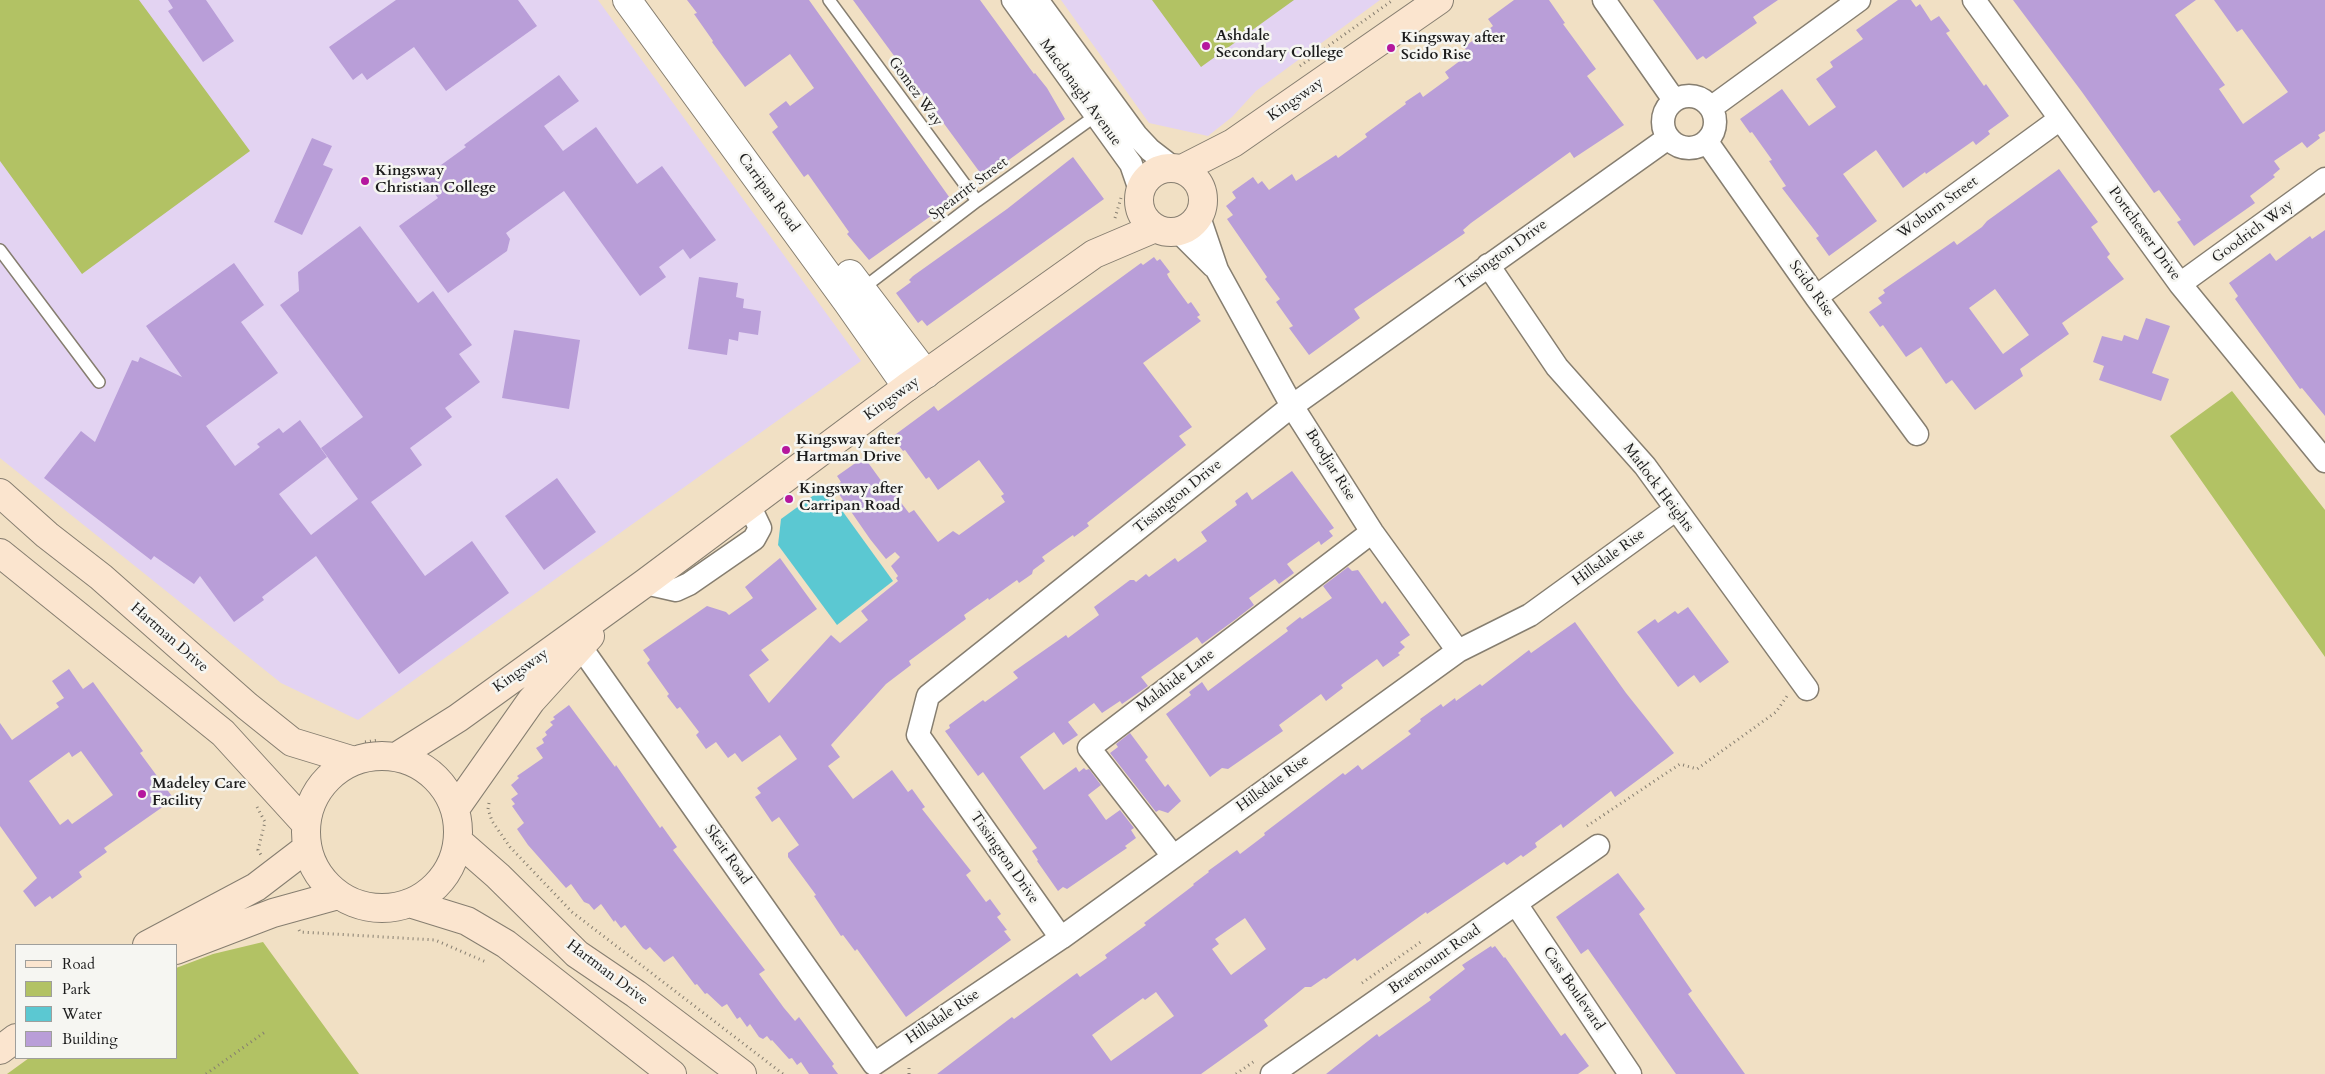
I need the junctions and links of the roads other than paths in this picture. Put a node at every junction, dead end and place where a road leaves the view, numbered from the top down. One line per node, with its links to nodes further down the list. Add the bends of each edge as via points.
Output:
1 (627, 0): 19 (street, Carripan Road)
2 (650, 0): 19 (street, Carripan Road)
3 (829, 0): 21 (lane, Gomez Way)
4 (1014, 0): 12 (street, Macdonagh Avenue)
5 (1037, 0): 12 (street, Macdonagh Avenue)
6 (1604, 0): 10 (street)
7 (1859, 0): 11 (street)
8 (1974, 0): 13 (street, Portchester Drive)
9 (1439, 2): 16 (main road, Kingsway)
10 (1674, 100): 11 (street, via 1694,96); 14 (street, via 1664,114)
11 (1712, 107): 15 (street, via 1716,125)
12 (1104, 109): 17 (street, Macdonagh Avenue, via 1150,150); 20 (street, Macdonagh Avenue, via 1131,164); 21 (lane, Spearritt Street)
13 (2060, 119): 26 (street, Portchester Drive); 28 (street, Woburn Street)
14 (1668, 138): 15 (street, via 1682,148 1691,149); 25 (street, Tissington Drive)
15 (1707, 142): 28 (street, Scido Rise)
16 (1233, 144): 17 (main road, Kingsway); 22 (main road, Kingsway)
17 (1177, 168): 20 (main road, Kingsway, via 1162,169 1152,174); 22 (main road, via 1192,174 1199,183)
18 (2325, 179): 26 (street, Goodrich Way)
19 (777, 190): 27 (street, Carripan Road)
20 (1139, 195): 22 (main road, via 1140,212 1146,221); 24 (main road, Kingsway)
21 (977, 201): 27 (lane, Spearritt Street)
22 (1184, 218): 24 (main road, Kingsway); 31 (street, Boodjar Rise, via 1217,270)
23 (0, 250): 30 (lane)
24 (1094, 254): 29 (main road, Kingsway)
25 (1488, 265): 31 (street, Tissington Drive); 35 (street, Matlock Heights, via 1557,367 1646,466)
26 (2180, 284): 33 (street, Portchester Drive)
27 (854, 295): 29 (street, Carripan Road)
28 (1816, 297): 32 (street, Scido Rise)
29 (916, 380): 38 (main road, Kingsway)
30 (99, 382)
31 (1292, 406): 36 (street, Boodjar Rise); 52 (street, Tissington Drive, via 928,696 918,735)
32 (1917, 434)
33 (2325, 461)
34 (0, 492): 43 (main road, Hartman Drive, via 47,536 101,577 292,742)
35 (1675, 510): 40 (street, Hillsdale Rise, via 1530,616); 41 (street, Matlock Heights)
36 (1372, 532): 40 (street, Boodjar Rise); 48 (street, Malahide Lane, via 1089,748)
37 (0, 553): 45 (main road, via 223,733)
38 (645, 583): 39 (main road, Kingsway); 42 (main road, Kingsway, via 458,718)
39 (580, 646): 44 (main road, Kingsway, via 531,702); 57 (street, Skeit Road)
40 (1458, 651): 48 (street, Hillsdale Rise)
41 (1807, 689)
42 (391, 748): 43 (main road, via 376,756); 44 (main road, via 433,775 445,788)
43 (357, 751): 45 (main road, via 318,790 310,806)
44 (455, 809): 46 (main road)
45 (306, 836): 49 (main road, via 318,874); 53 (main road, via 256,886)
46 (458, 841): 50 (main road, via 455,855 442,879); 59 (main road, Hartman Drive, via 577,954)
47 (1598, 846): 51 (street, Braemount Road)
48 (1173, 856): 52 (street, Hillsdale Rise)
49 (338, 895): 50 (main road, via 372,908); 54 (main road, via 273,913)
50 (409, 903): 58 (main road, via 465,920 506,944)
51 (1516, 904): 60 (street, Braemount Road); 61 (street, Cass Boulevard)
52 (1061, 938): 57 (street, Hillsdale Rise)
53 (149, 944)
54 (178, 949)
55 (15, 1039): 56 (main road)
56 (0, 1050)
57 (874, 1064)
58 (672, 1074)
59 (742, 1074)
60 (1272, 1074)
61 (1630, 1074)

